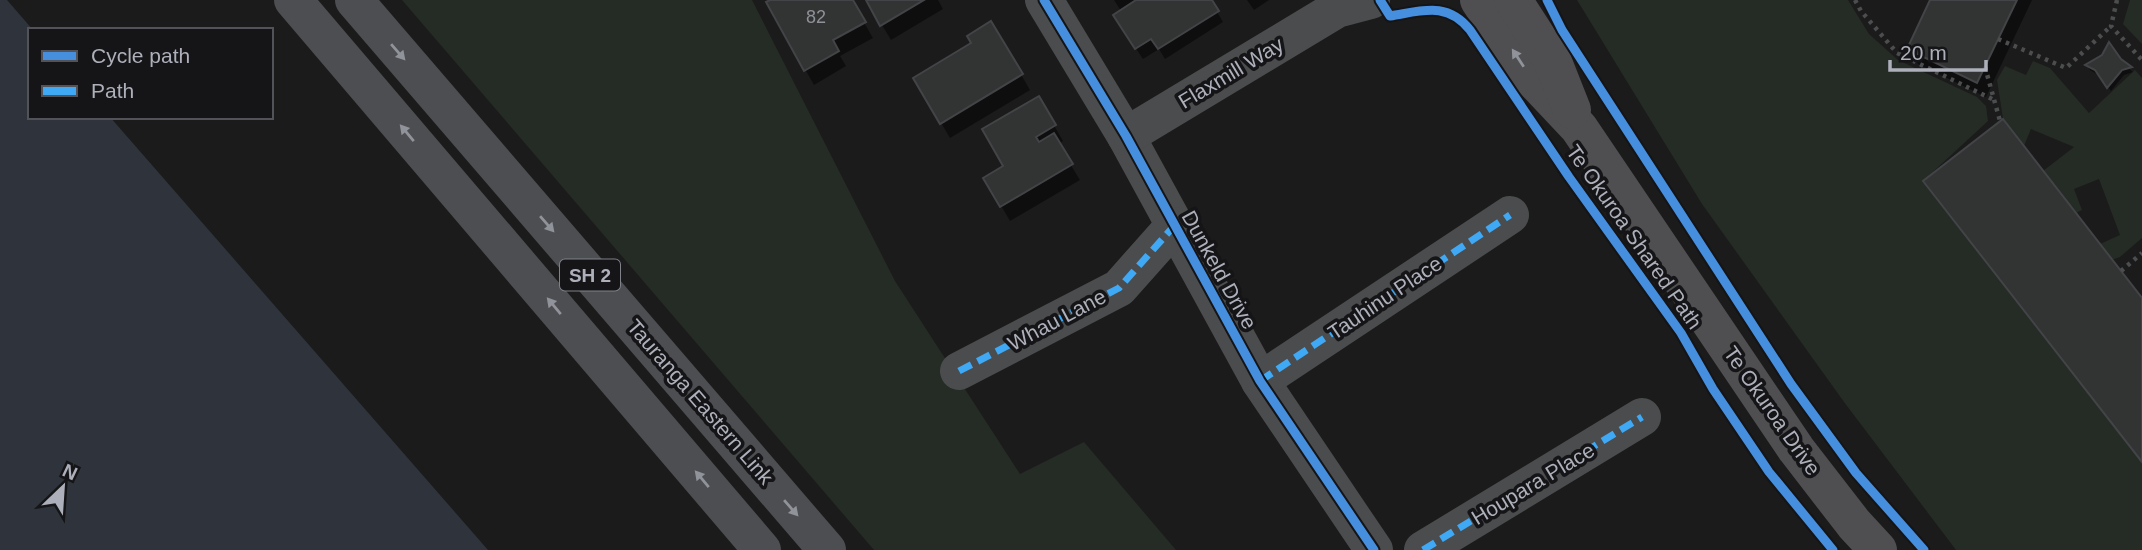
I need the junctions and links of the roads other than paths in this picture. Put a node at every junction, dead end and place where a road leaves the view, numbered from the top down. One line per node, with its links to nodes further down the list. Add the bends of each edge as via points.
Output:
1 (293, 0): 14 (highway, SH 2, one-way to 1)
2 (354, 0): 15 (highway, Tauranga Eastern Link / SH 2, one-way to 15)
3 (1044, 0): 8 (street, Dunkeld Drive)
4 (1479, 0): 7 (main road, Te Okuroa Drive, one-way to 4, via 1531,77)
5 (1513, 0): 7 (main road, Te Okuroa Drive, via 1553,62)
6 (1351, 3): 8 (street, Flaxmill Way)
7 (1579, 128): 18 (main road, Te Okuroa Drive, via 1796,449)
8 (1126, 136): 10 (street, Dunkeld Drive)
9 (1510, 215): 12 (street, Tauhinu Place)
10 (1174, 226): 11 (street, Whau Lane, via 1119,288); 12 (street, Dunkeld Drive)
11 (960, 372)
12 (1260, 381): 16 (street, Dunkeld Drive)
13 (1642, 418): 17 (street, Houpara Place)
14 (762, 550)
15 (827, 550)
16 (1374, 550)
17 (1423, 550)
18 (1878, 550)

